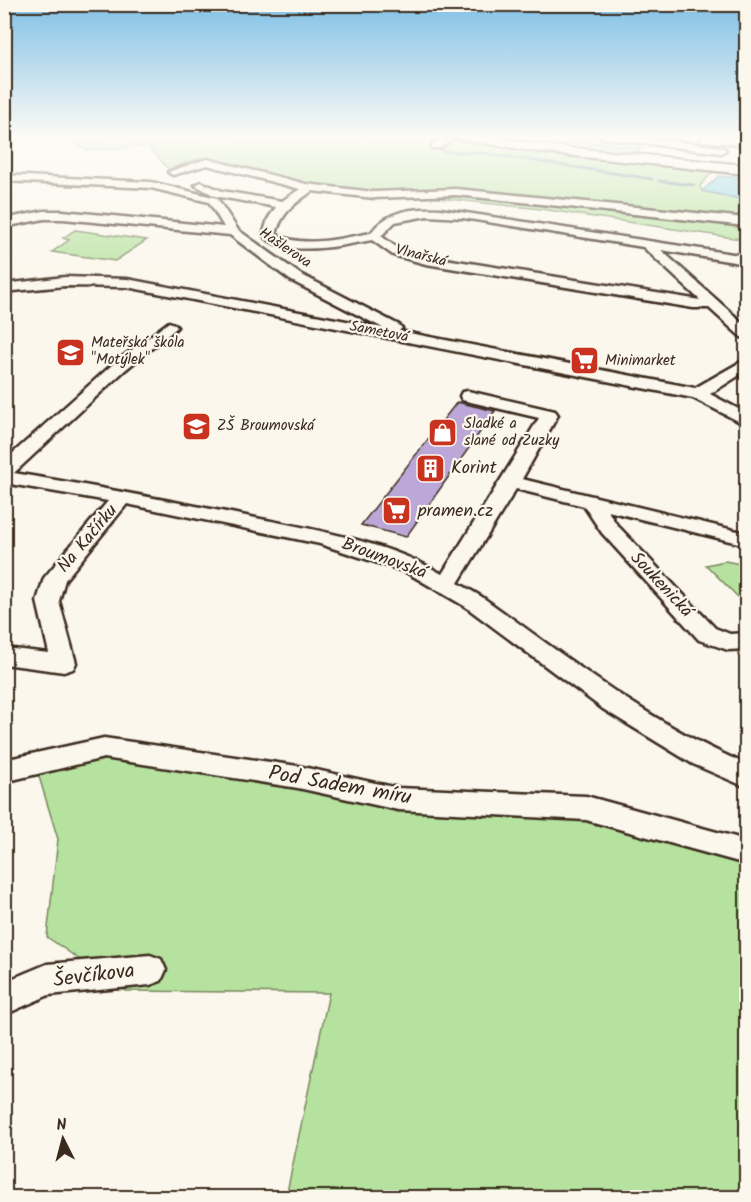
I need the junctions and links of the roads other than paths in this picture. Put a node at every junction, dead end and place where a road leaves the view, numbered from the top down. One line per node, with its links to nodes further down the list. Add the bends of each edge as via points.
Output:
1 (174, 191): 6 (street, Hašlerova)
2 (206, 191): 6 (street)
3 (215, 191): 7 (street)
4 (304, 191): 7 (street)
5 (343, 191): 8 (street, via 374,195 456,192)
6 (189, 195): 10 (street, Hašlerova, via 213,200)
7 (284, 205): 11 (street, via 269,235 275,240 297,244)
8 (747, 222)
9 (4, 223): 10 (street, via 63,215)
10 (233, 232): 18 (street, Hašlerova, via 296,277 392,327)
11 (375, 236): 12 (street, Vlnařská, via 379,227 393,218 430,212); 15 (street, Vlnařská, via 381,244 402,254 426,260 693,304)
12 (647, 244): 13 (street, Vlnařská); 15 (street)
13 (747, 260)
14 (4, 288): 18 (street, Sametová, via 52,280 100,280)
15 (716, 304): 17 (street)
16 (169, 327): 23 (street, Broumovská, via 119,367)
17 (747, 333)
18 (401, 336): 20 (street, Sametová)
19 (747, 364): 20 (street)
20 (698, 394): 22 (street, Sametová)
21 (468, 396): 24 (street, via 549,415)
22 (747, 420)
23 (7, 480): 25 (street, Broumovská)
24 (512, 482): 26 (street); 28 (street)
25 (122, 497): 28 (street, Broumovská, via 323,538 386,556); 30 (street, Na Kačírku, via 55,578 48,601 64,663)
26 (592, 503): 27 (street); 29 (street, Soukenická, via 609,529 706,633 728,642)
27 (747, 538)
28 (447, 584): 32 (street, Broumovská, via 612,702 702,757)
29 (747, 641)
30 (4, 656)
31 (4, 771): 33 (street, Pod Sadem míru, via 104,748 298,777 398,799 586,808)
32 (747, 776)
33 (747, 852)
34 (150, 970): 35 (street, Ševčíkova, via 47,980)
35 (4, 999)

